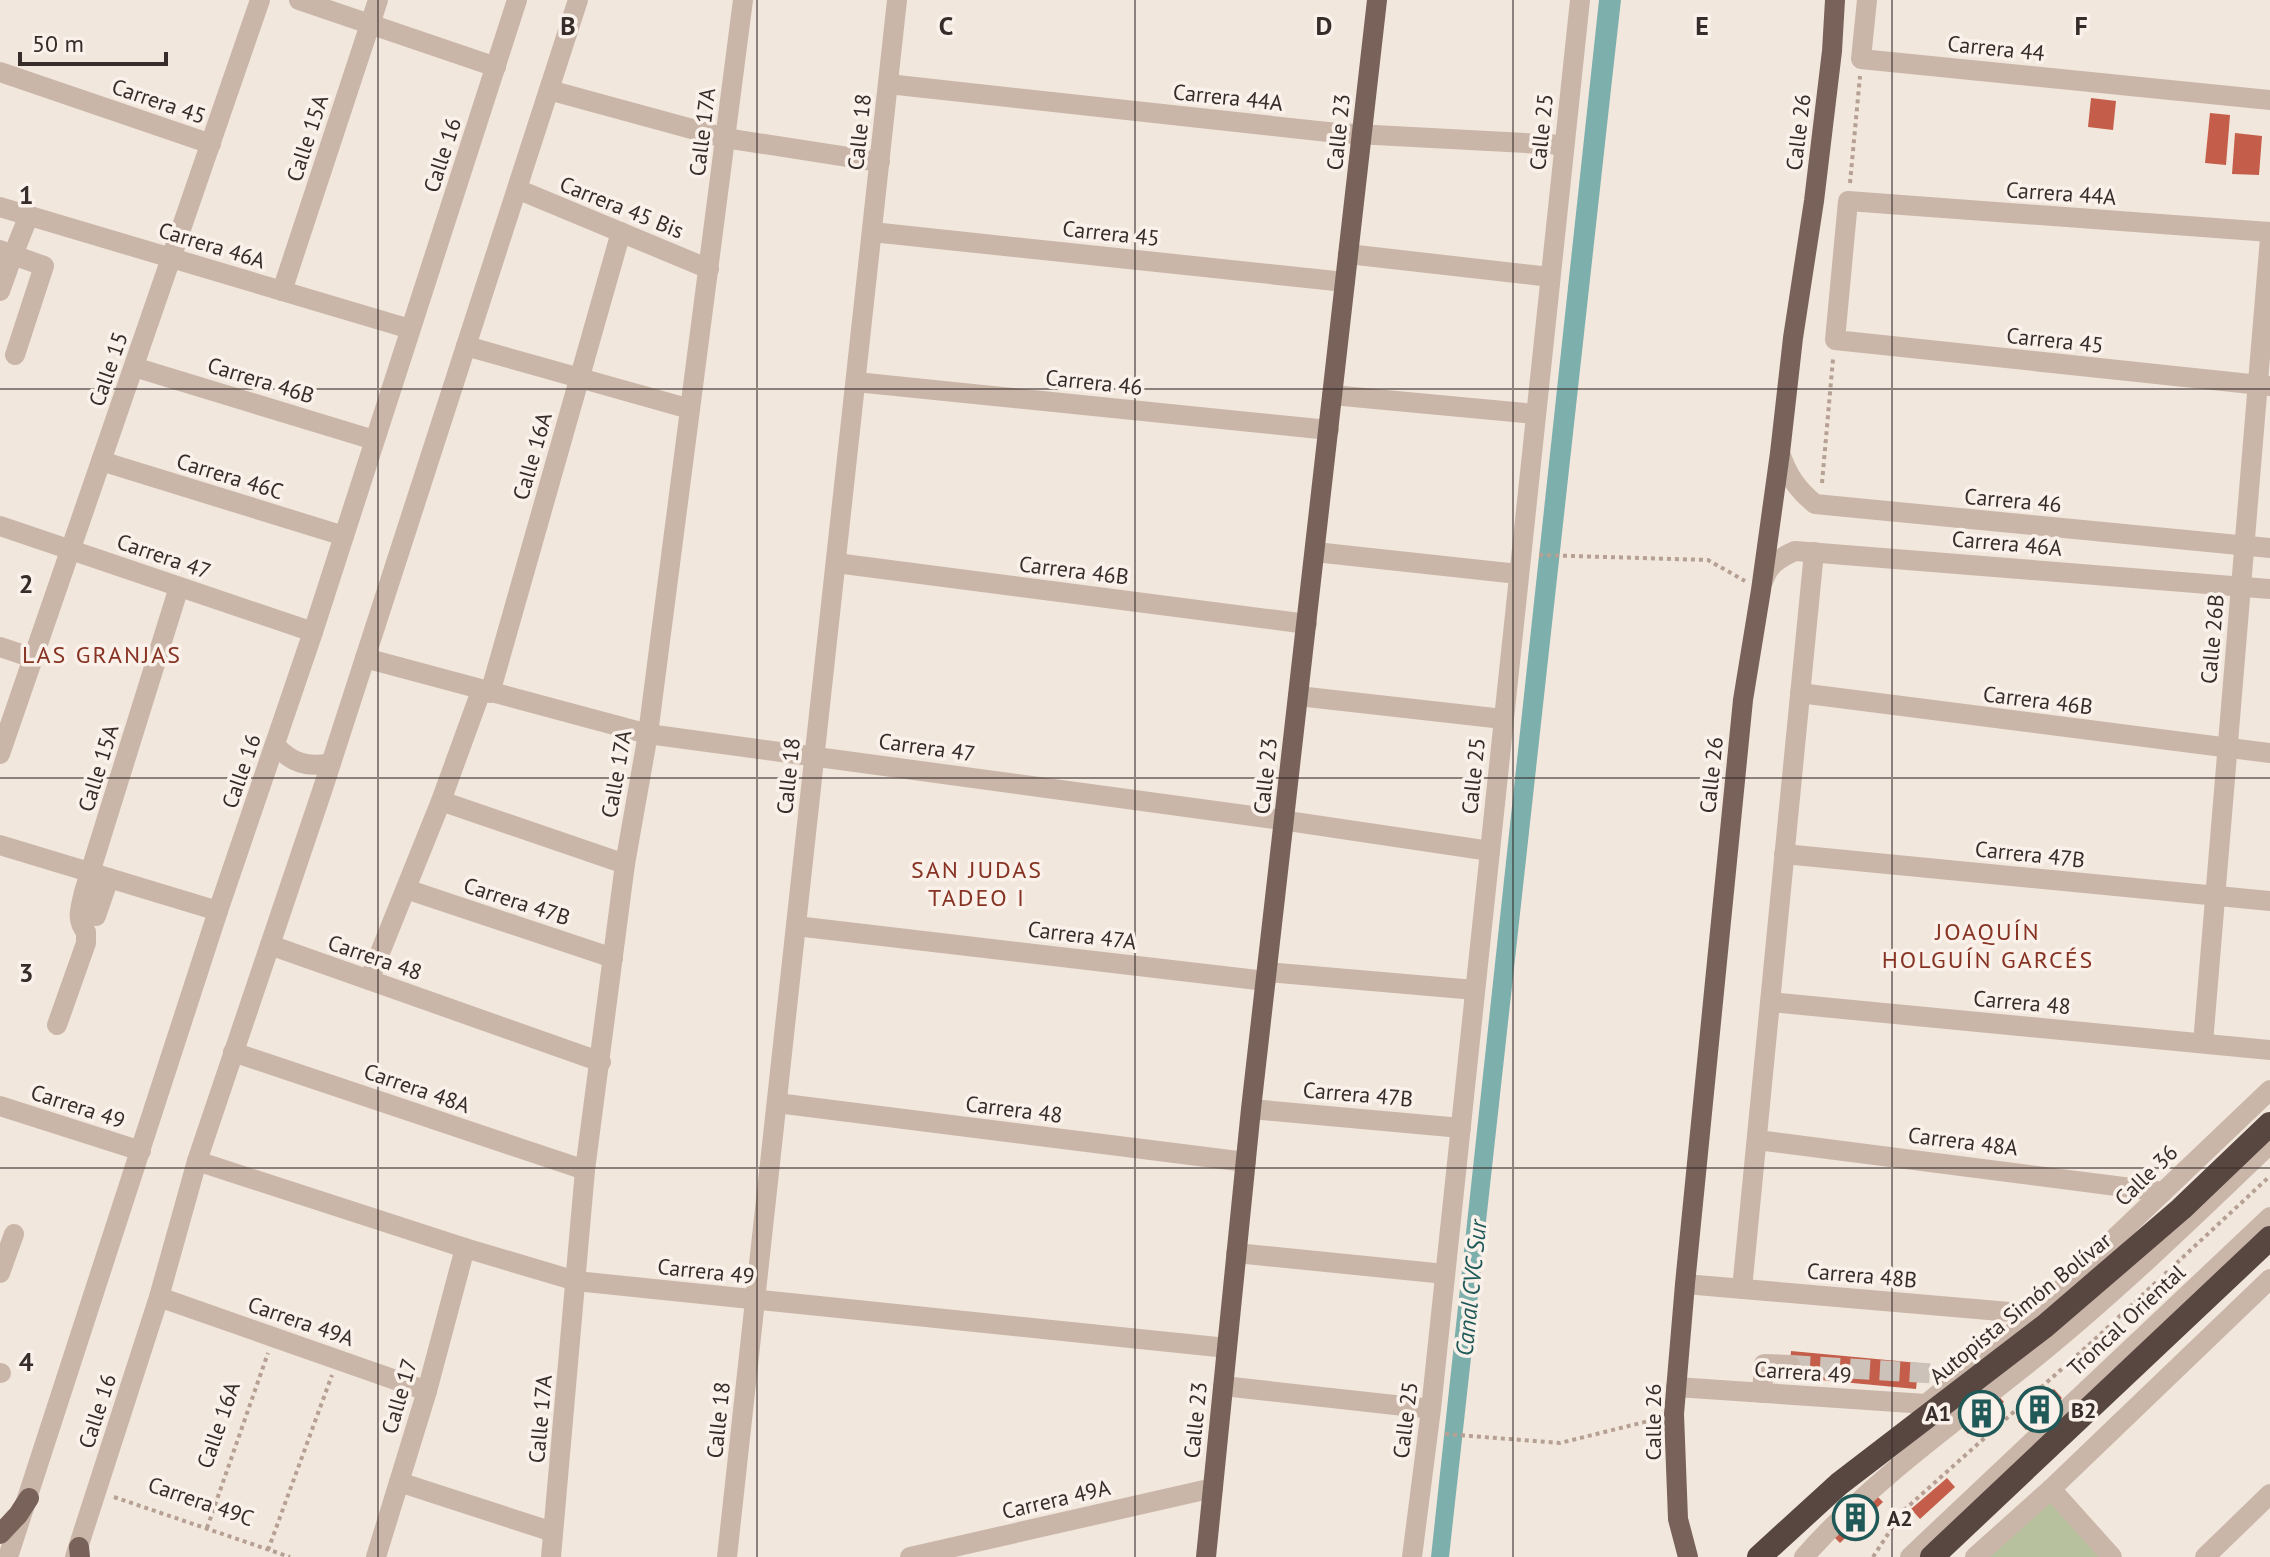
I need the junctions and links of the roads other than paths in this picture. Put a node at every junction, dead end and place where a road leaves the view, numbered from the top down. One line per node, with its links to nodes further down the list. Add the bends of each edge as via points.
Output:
1 (299, 0): 12 (street)
2 (378, 0): 12 (street, Calle 15A)
3 (517, 0): 13 (street, Calle 16)
4 (578, 0): 16 (street, Calle 16)
5 (743, 0): 19 (street, Calle 17A)
6 (897, 0): 15 (street, Calle 18)
7 (1377, 0): 18 (main road, Calle 23)
8 (1580, 0): 21 (street, Calle 25)
9 (1835, 0): 50 (main road, Calle 26)
10 (1867, 0): 17 (street, Carrera 44, via 1861,59)
11 (256, 1): 20 (street, Calle 15)
12 (370, 24): 13 (street); 36 (street, Calle 15A)
13 (496, 67): 37 (street, Calle 16)
14 (0, 72): 20 (street, Carrera 45)
15 (888, 84): 18 (street, Carrera 44A); 22 (street, Calle 18)
16 (549, 90): 19 (street); 23 (street, Calle 16)
17 (2270, 100)
18 (1362, 134): 21 (street, Carrera 44A); 30 (main road, Calle 23)
19 (725, 138): 22 (street); 32 (street, Calle 17A)
20 (211, 144): 31 (street, Calle 15)
21 (1563, 145): 33 (street, Calle 25)
22 (880, 162): 27 (street, Calle 18)
23 (517, 189): 26 (street, Carrera 45 Bis); 39 (street, Calle 16)
24 (0, 207): 25 (street, Carrera 46A)
25 (29, 215): 29 (street); 31 (street, Carrera 46A)
26 (621, 232): 32 (street, Carrera 45 Bis); 42 (street, Calle 16A)
27 (872, 232): 34 (street, Carrera 45); 43 (street, Calle 18)
28 (2270, 235): 38 (street, Carrera 44A, via 1848,201); 44 (street, Calle 26B)
29 (7, 253): 35 (street); 40 (street, via 44,266)
30 (1348, 254): 33 (street); 34 (main road, Calle 23)
31 (171, 258): 36 (street, Carrera 46A); 41 (street, Calle 15)
32 (709, 269): 46 (street, Calle 17A)
33 (1550, 277): 47 (street, Calle 25)
34 (1345, 282): 45 (main road, Calle 23)
35 (0, 291)
36 (282, 291): 37 (street, Carrera 46A)
37 (410, 329): 49 (street, Calle 16)
38 (1835, 340): 44 (street, Carrera 45)
39 (466, 346): 42 (street); 69 (street, Calle 16)
40 (15, 355)
41 (134, 367): 49 (street, Carrera 46B); 51 (street, Calle 15)
42 (579, 378): 46 (street); 70 (street, Calle 16A)
43 (856, 382): 48 (street, Carrera 46); 59 (street, Calle 18)
44 (2263, 386): 54 (street, Calle 26B)
45 (1332, 395): 47 (street); 48 (main road, Calle 23)
46 (690, 409): 74 (street, Calle 17A)
47 (1535, 414): 60 (street, Calle 25)
48 (1329, 430): 57 (main road, Calle 23)
49 (374, 440): 53 (street, Calle 16)
50 (1780, 453): 54 (street, Carrera 46, via 1796,489 1815,504); 64 (main road, Calle 26)
51 (101, 461): 53 (street, Carrera 46C); 56 (street, Calle 15)
52 (0, 526): 56 (street, Carrera 47)
53 (344, 536): 66 (street, Calle 16)
54 (2244, 546): 55 (street, Carrera 46); 61 (street, Calle 26B)
55 (2270, 548)
56 (70, 550): 62 (street, Carrera 47); 68 (street, Calle 15)
57 (1315, 552): 60 (street); 65 (main road, Calle 23)
58 (1814, 552): 61 (street, Carrera 46A); 64 (street, Carrera 46A, via 1795,551 1778,558 1766,572); 71 (street)
59 (836, 563): 65 (street, Carrera 46B); 79 (street, Calle 18)
60 (1518, 574): 73 (street, Calle 25)
61 (2240, 586): 63 (street, Carrera 46A); 76 (street, Calle 26B)
62 (179, 587): 66 (street, Carrera 47); 89 (street, Calle 15A)
63 (2270, 589)
64 (1761, 590): 128 (main road, Calle 26, via 1743,700)
65 (1307, 624): 72 (main road, Calle 23)
66 (313, 632): 75 (street, Calle 16)
67 (0, 647): 68 (street)
68 (33, 658): 78 (street, Calle 15)
69 (365, 658): 70 (street, Carrera 47); 80 (street, Calle 16)
70 (485, 692): 74 (street, Carrera 47); 83 (street, Calle 16A)
71 (1800, 693): 76 (street, Carrera 46B); 87 (street)
72 (1298, 696): 73 (street); 84 (main road, Calle 23)
73 (1503, 719): 86 (street, Calle 25)
74 (648, 734): 79 (street, Carrera 47); 88 (street, Calle 17A)
75 (275, 745): 80 (street, via 300,764); 81 (street, Calle 16)
76 (2227, 749): 77 (street, Carrera 46B); 91 (street, Calle 26B)
77 (2270, 753)
78 (0, 754)
79 (815, 756): 84 (street, Carrera 47); 95 (street, Calle 18)
80 (331, 763): 82 (street, Calle 16)
81 (266, 770): 82 (street, via 297,771); 93 (street, Calle 16)
82 (323, 788): 96 (street, Calle 16)
83 (441, 801): 88 (street); 90 (street, Calle 16A)
84 (1284, 821): 86 (street, Carrera 47); 98 (main road, Calle 23)
85 (0, 845): 89 (street)
86 (1490, 851): 100 (street, Calle 25)
87 (1784, 854): 91 (street, Carrera 47B); 101 (street)
88 (625, 864): 97 (street, Calle 17A)
89 (100, 875): 93 (street); 94 (street); 102 (street, via 79,915 86,943)
90 (406, 889): 97 (street, Carrera 47B); 99 (street, Calle 16A)
91 (2215, 896): 92 (street, Carrera 47B); 103 (street, Calle 26B)
92 (2270, 901)
93 (218, 911): 115 (street, Calle 16)
94 (96, 916)
95 (796, 926): 98 (street, Carrera 47A); 108 (street, Calle 18)
96 (270, 945): 99 (street, Carrera 48); 105 (street, Calle 16)
97 (613, 958): 106 (street, Calle 17A)
98 (1267, 977): 100 (street, Carrera 47A); 110 (main road, Calle 23)
99 (369, 980): 106 (street, Carrera 48)
100 (1475, 990): 112 (street, Calle 25)
101 (1770, 1002): 103 (street, Carrera 48); 113 (street)
102 (57, 1025)
103 (2203, 1043): 104 (street, Carrera 48)
104 (2270, 1050)
105 (233, 1052): 116 (street, Calle 16); 118 (street, Carrera 48A)
106 (601, 1062): 118 (street, Calle 17A)
107 (2270, 1090): 119 (street, Calle 36)
108 (777, 1103): 117 (street, Carrera 48); 132 (street, Calle 18)
109 (0, 1106): 115 (street, Carrera 49)
110 (1251, 1109): 112 (street, Carrera 47B); 117 (main road, Calle 23)
111 (2270, 1124): 143 (highway, Autopista Simón Bolívar, via 2045,1326)
112 (1461, 1128): 126 (street, Calle 25)
113 (1757, 1140): 119 (street, Carrera 48A); 130 (street)
114 (2270, 1144): 161 (street, Troncal Oriental, via 2033,1359 1872,1490)
115 (141, 1151): 147 (street, Calle 16)
116 (197, 1161): 123 (street, Carrera 49); 131 (street, Calle 16)
117 (1246, 1162): 124 (main road, Calle 23)
118 (585, 1170): 127 (street, Calle 17A)
119 (2163, 1192): 133 (street, Calle 36)
120 (2270, 1217): 162 (street, Troncal Oriental)
121 (14, 1234): 125 (street)
122 (2270, 1238): 163 (highway)
123 (465, 1248): 127 (street, Carrera 49); 138 (street, Calle 17)
124 (1236, 1253): 126 (street); 134 (main road, Calle 23)
125 (0, 1273)
126 (1445, 1274): 141 (street, Calle 25)
127 (576, 1281): 132 (street, Carrera 49); 148 (street, Calle 17A)
128 (1685, 1284): 130 (street, Carrera 48B); 137 (main road, Calle 26)
129 (2268, 1285): 145 (street)
130 (1742, 1289): 133 (street, Carrera 48B)
131 (159, 1297): 138 (street, Carrera 49A); 150 (street, Calle 16)
132 (755, 1301): 134 (street, Carrera 49); 155 (street, Calle 18)
133 (2035, 1314): 140 (street, Calle 36)
134 (1227, 1348): 136 (main road, Calle 23)
135 (1790, 1365): 139 (street, via 1764,1364)
136 (1223, 1386): 141 (street); 144 (main road, Calle 23)
137 (1676, 1387): 139 (street, Carrera 49); 159 (main road, Calle 26, via 1678,1519)
138 (427, 1391): 142 (street, Calle 17)
139 (1762, 1393): 140 (street, Carrera 49)
140 (1926, 1404): 143 (street, Calle 36)
141 (1431, 1409): 158 (street, Calle 25)
142 (399, 1482): 148 (street); 153 (street, Calle 17)
143 (1839, 1484): 160 (highway, Autopista Simón Bolívar)
144 (1213, 1488): 151 (street, Carrera 49A); 157 (main road, Calle 23)
145 (2051, 1489): 164 (street); 165 (street)
146 (2270, 1494): 166 (street)
147 (29, 1498): 149 (main road); 152 (street, Calle 16)
148 (553, 1532): 154 (street, Calle 17A)
149 (0, 1534)
150 (78, 1554)
151 (938, 1554): 156 (street, Carrera 49A)
152 (8, 1557)
153 (376, 1557)
154 (551, 1557)
155 (727, 1557)
156 (910, 1557)
157 (1206, 1557)
158 (1412, 1557)
159 (1688, 1557)
160 (1759, 1557)
161 (1804, 1557)
162 (1910, 1557)
163 (1932, 1557)
164 (1975, 1557)
165 (2112, 1557)
166 (2205, 1557)

